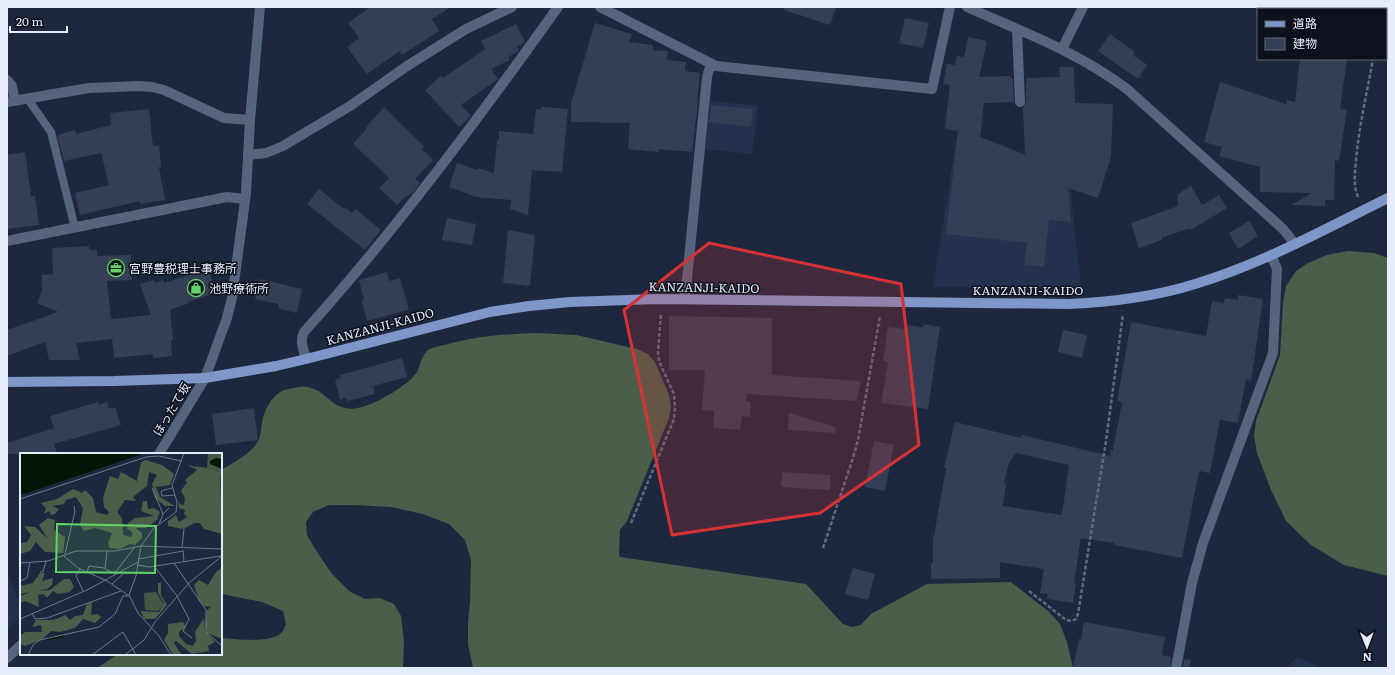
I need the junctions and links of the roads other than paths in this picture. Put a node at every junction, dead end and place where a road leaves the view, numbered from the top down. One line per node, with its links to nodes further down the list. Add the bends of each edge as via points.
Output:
1 (260, 7): 15 (street, ほったて坂)
2 (512, 7): 16 (street, via 466,30 407,66 350,106 283,146 266,153)
3 (558, 7): 24 (street, via 491,101 411,205 304,332 301,337)
4 (600, 7): 10 (street)
5 (950, 7): 10 (street, via 932,89 716,66)
6 (967, 7): 8 (street)
7 (1083, 7): 9 (street)
8 (1017, 29): 9 (street); 14 (street)
9 (1062, 49): 21 (street, via 1093,65 1127,89 1283,229)
10 (711, 63): 23 (street, via 707,77)
11 (7, 80): 13 (street, via 12,86)
12 (27, 98): 13 (street); 15 (street, via 89,88 152,87 224,118); 19 (lane, via 51,132)
13 (11, 101)
14 (1020, 102)
15 (250, 120): 16 (street, ほったて坂)
16 (248, 155): 18 (street, ほったて坂)
17 (1388, 198): 21 (main road, KANZANJI-KAIDO)
18 (245, 199): 19 (street, via 227,197); 25 (street, ほったて坂, via 232,298)
19 (74, 228): 20 (street)
20 (7, 242)
21 (1295, 244): 22 (main road, KANZANJI-KAIDO)
22 (1272, 255): 23 (main road, KANZANJI-KAIDO, via 1224,274 1164,292 1125,299 1069,304); 30 (street, via 1278,269 1273,353 1203,542)
23 (685, 299): 24 (main road, KANZANJI-KAIDO, via 570,302 490,312)
24 (306, 359): 25 (main road, KANZANJI-KAIDO)
25 (205, 378): 26 (main road, KANZANJI-KAIDO); 27 (street, ほったて坂)
26 (7, 382)
27 (160, 453)
28 (20, 646): 29 (street)
29 (7, 658)
30 (1176, 668)

